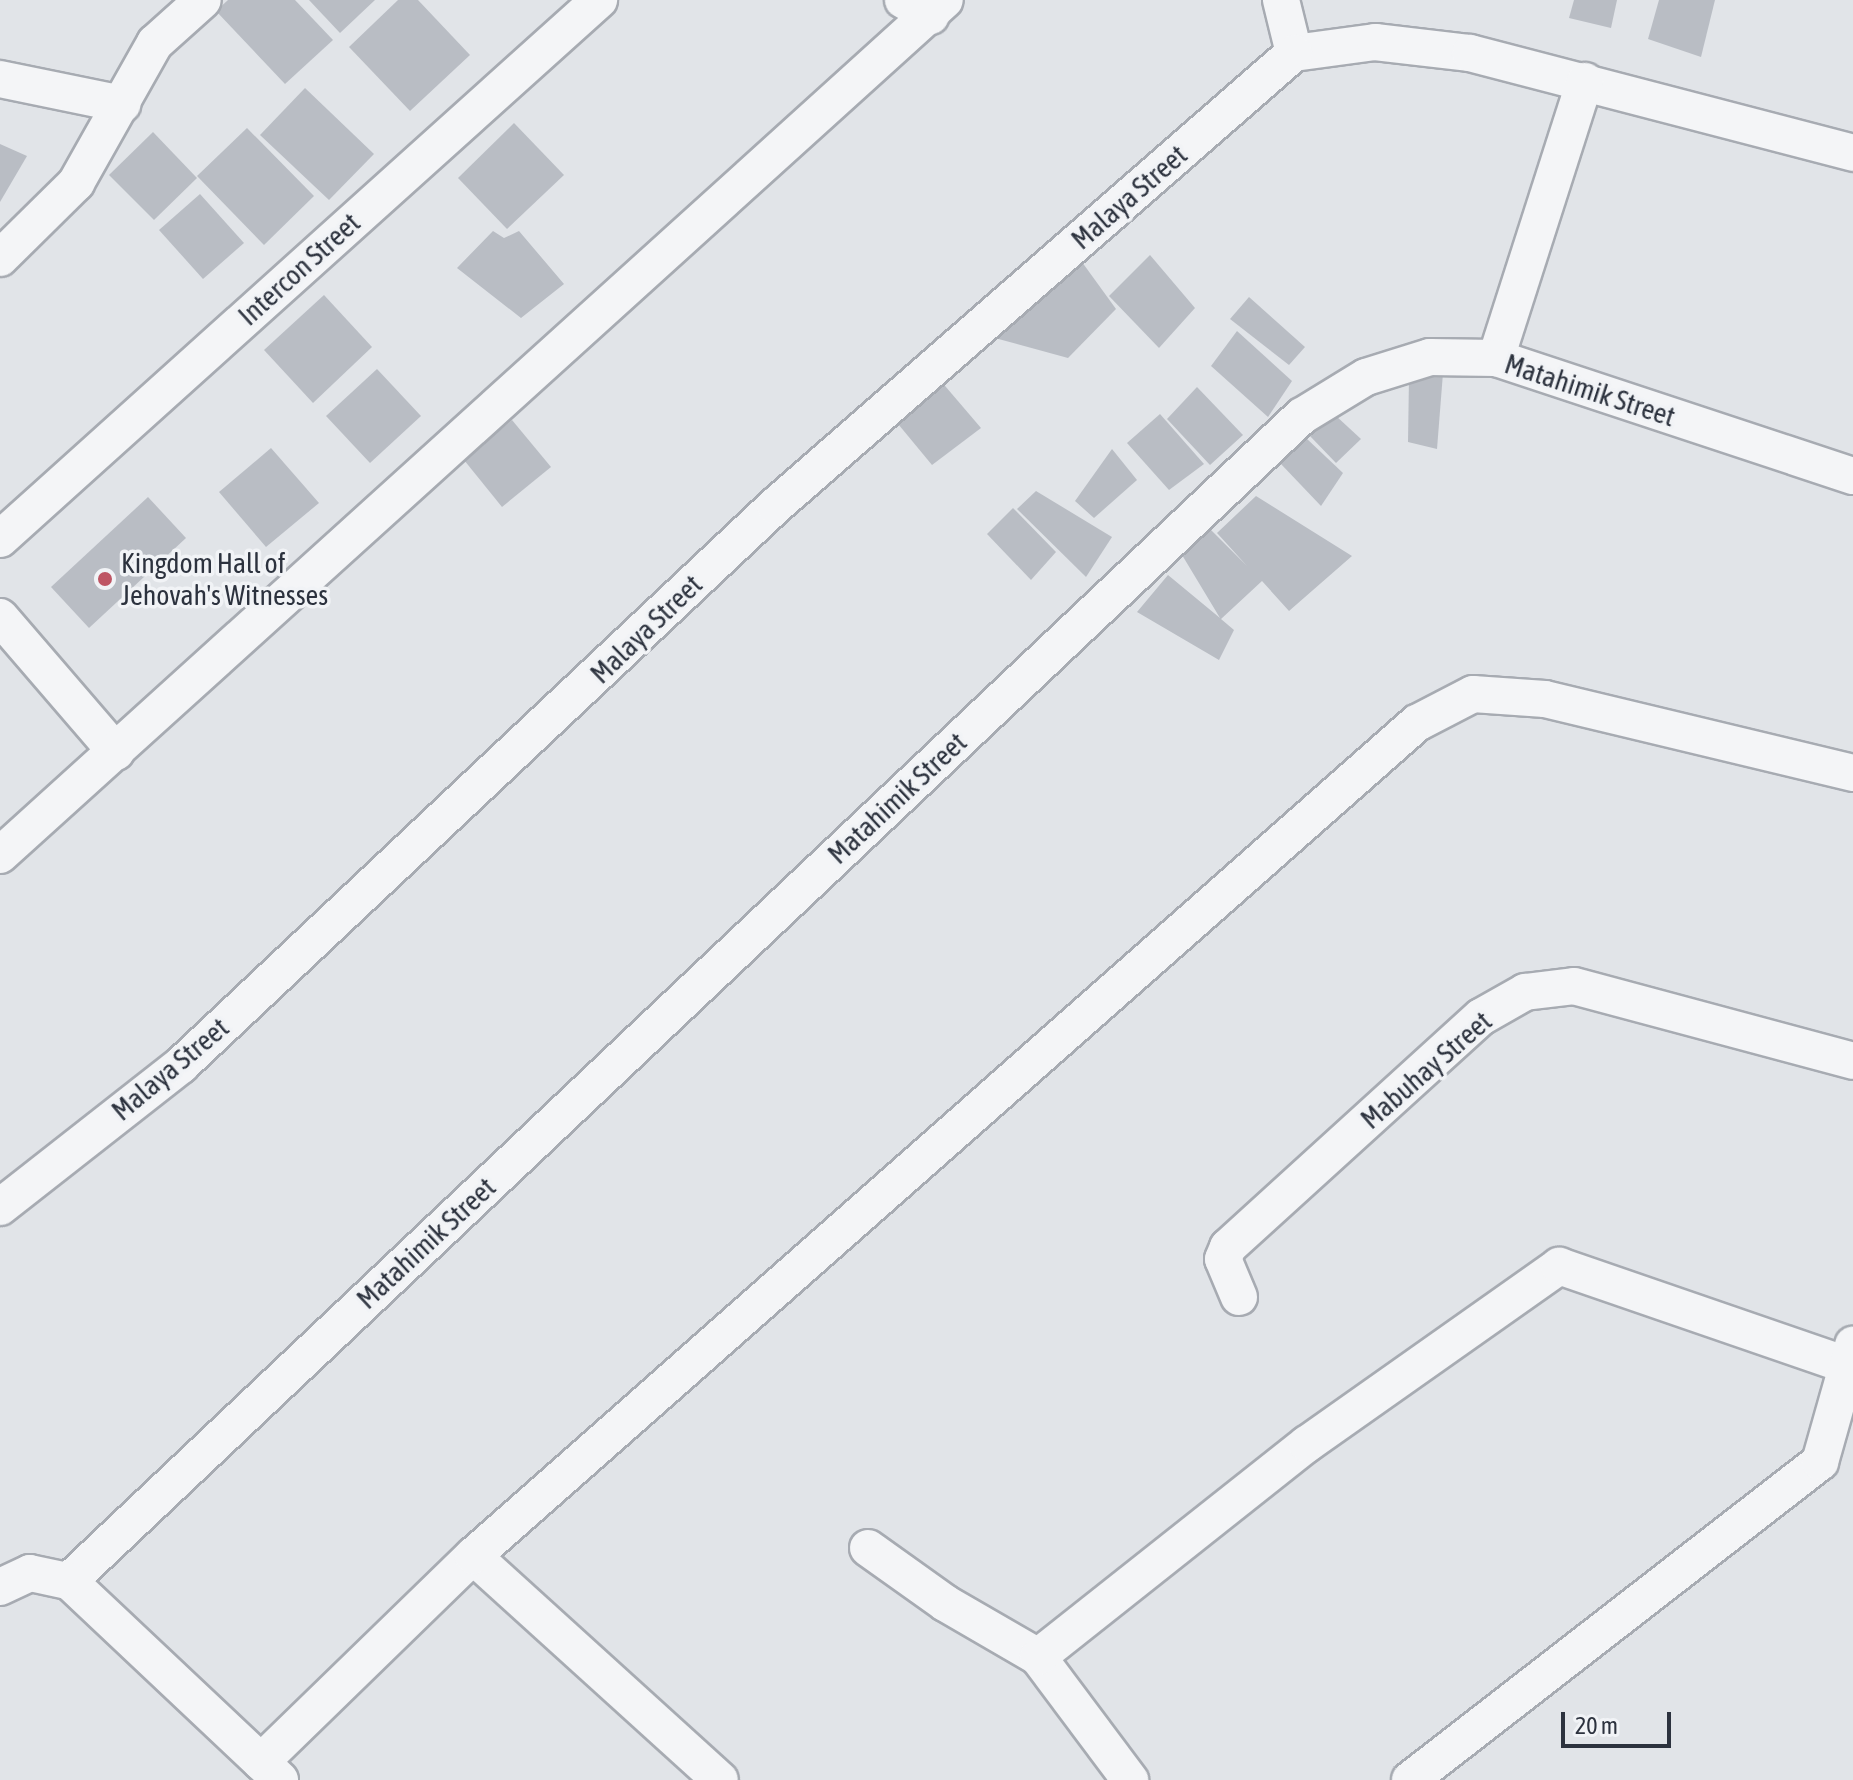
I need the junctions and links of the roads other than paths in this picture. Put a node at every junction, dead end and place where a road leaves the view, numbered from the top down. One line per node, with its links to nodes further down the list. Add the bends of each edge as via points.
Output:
1 (203, 0): 8 (street, via 155,43)
2 (599, 0): 13 (street, Intercon Street)
3 (1281, 0): 5 (street)
4 (927, 5): 15 (street)
5 (1294, 53): 7 (street, via 1375,42 1470,53); 19 (street, Malaya Street, via 775,506 181,1065)
6 (0, 79): 8 (street)
7 (1585, 81): 9 (street); 11 (street)
8 (122, 104): 10 (street, via 76,183)
9 (1853, 153)
10 (0, 258)
11 (1496, 358): 12 (street, Matahimik Street); 24 (street, Matahimik Street, via 1430,357 1366,377 1302,416)
12 (1853, 476)
13 (0, 539)
14 (0, 617): 15 (street)
15 (116, 752): 17 (street)
16 (1853, 773): 23 (street, via 1545,699 1473,694 1417,723)
17 (0, 855)
18 (1853, 1061): 20 (street, Mabuhay Street, via 1574,986 1525,992 1481,1017 1228,1247 1223,1259)
19 (0, 1207)
20 (1239, 1297)
21 (1851, 1359): 26 (street, via 1559,1266 1307,1444); 30 (street, via 1820,1462)
22 (868, 1548): 26 (street, via 945,1603)
23 (473, 1556): 27 (street); 28 (street)
24 (69, 1581): 25 (street, via 30,1573); 27 (street)
25 (0, 1587)
26 (1038, 1657): 29 (street)
27 (270, 1771)
28 (720, 1780)
29 (1130, 1780)
30 (1410, 1780)

